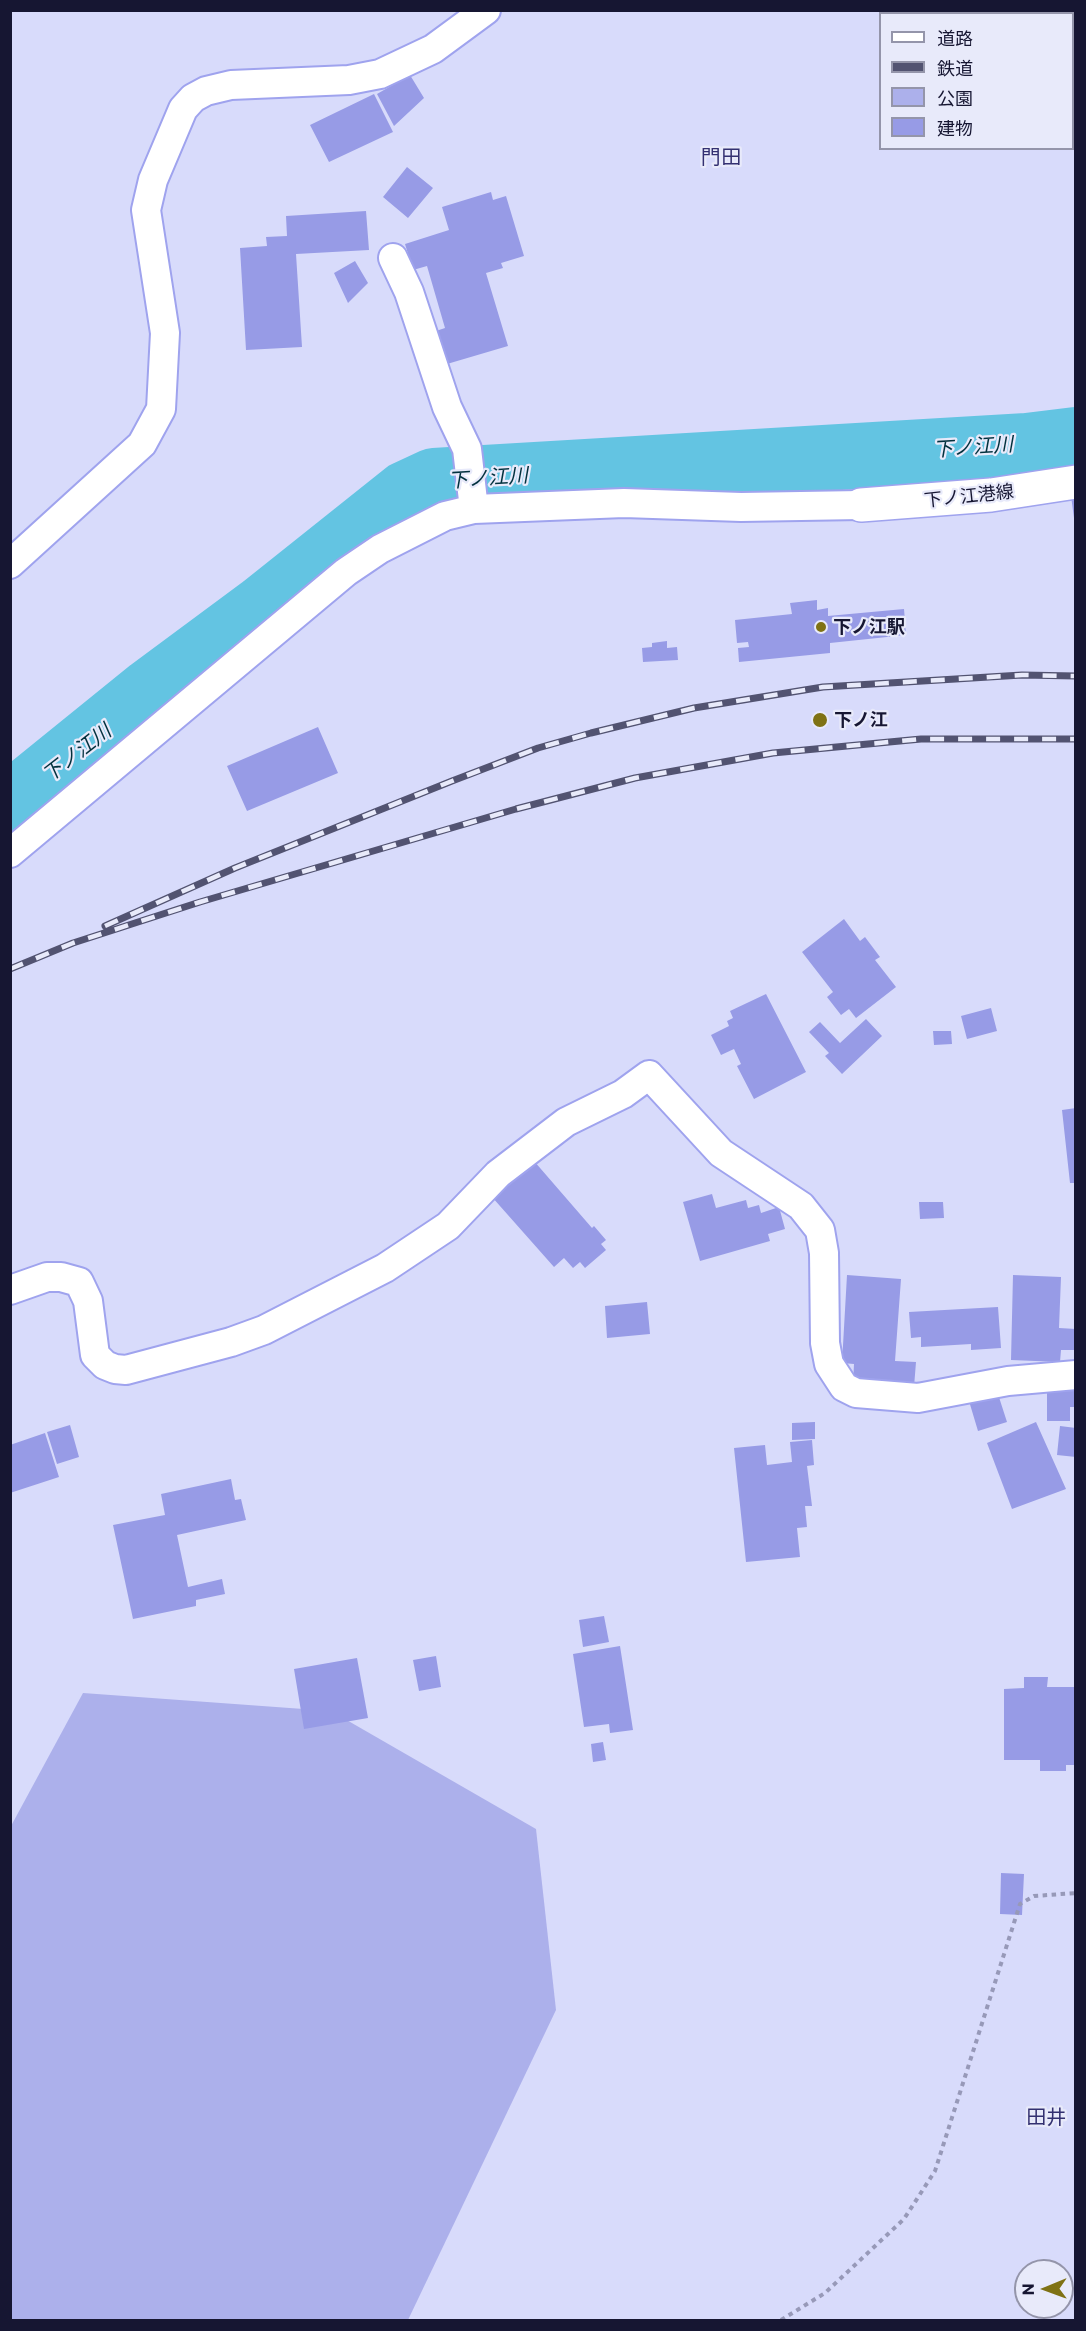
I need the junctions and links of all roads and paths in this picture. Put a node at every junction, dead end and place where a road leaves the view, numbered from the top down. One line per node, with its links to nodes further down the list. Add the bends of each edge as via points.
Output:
1 (486, 10): 6 (street, via 433,49 381,74 349,80 231,85 207,91 183,109 153,180 146,210 165,333 161,409 142,444)
2 (393, 258): 4 (street, via 469,458)
3 (1076, 482): 5 (main road, 下ノ江港線, via 991,495)
4 (474, 502): 5 (street); 7 (street, via 380,549 346,572)
5 (861, 505)
6 (10, 564)
7 (10, 853)
8 (10, 1290): 9 (street, via 47,1277 61,1276 79,1282 88,1301 95,1355 115,1369 137,1367 231,1341 274,1325 385,1268 448,1226 498,1174 566,1122 623,1094 649,1076 721,1153 801,1206 820,1230 825,1343 829,1364 844,1387 856,1393 918,1398 1008,1381)
9 (1076, 1375)
10 (1076, 1893): 11 (path, via 1034,1896 1020,1904 935,2171 904,2219 825,2293)
11 (781, 2320)

